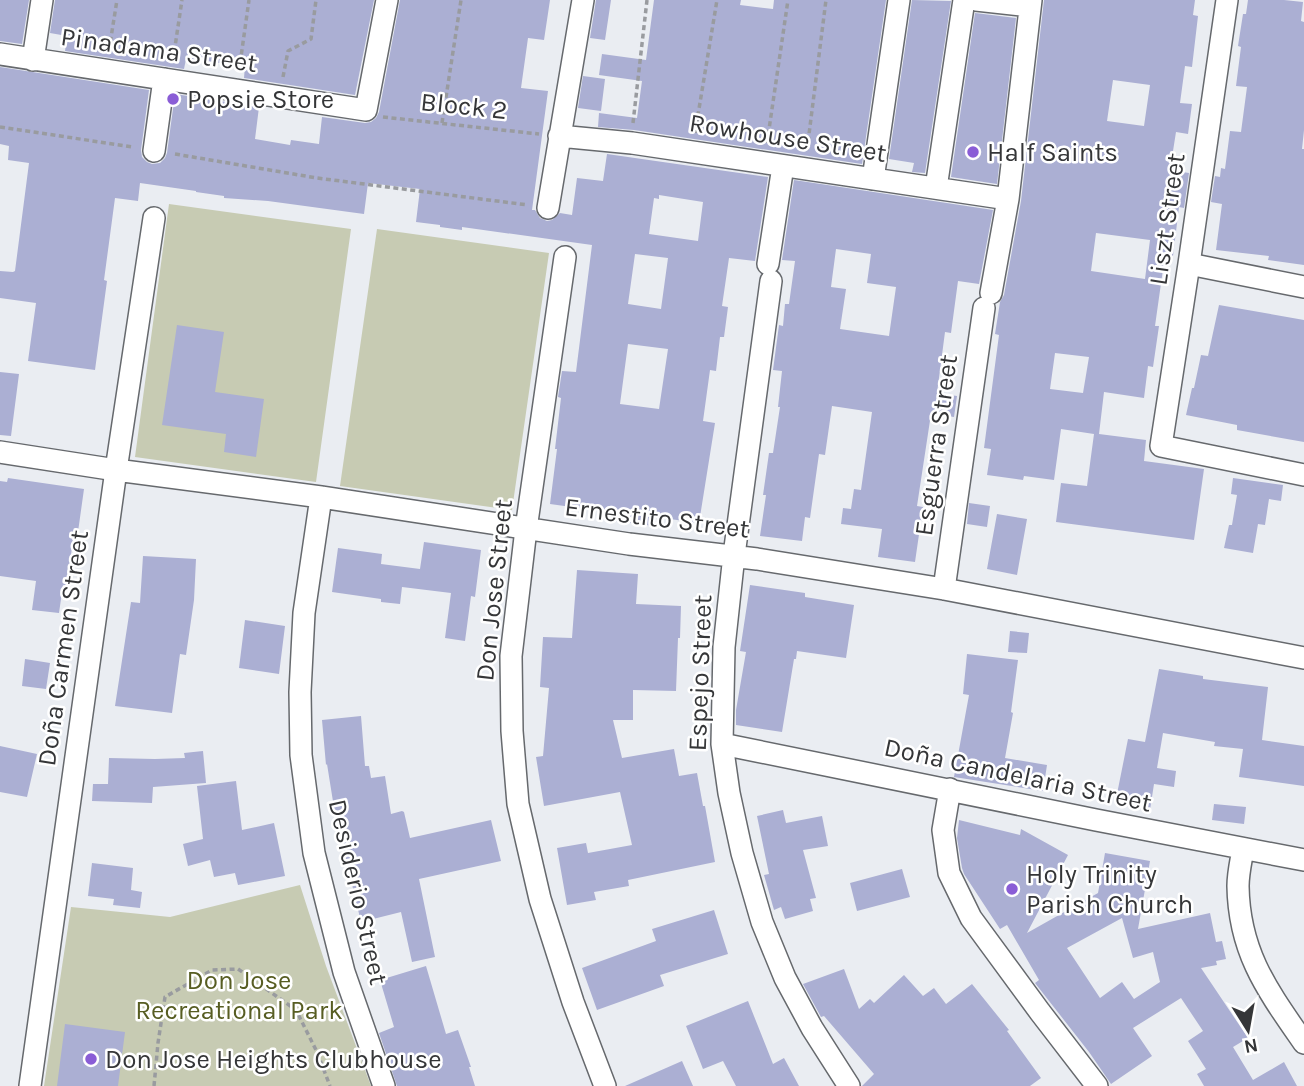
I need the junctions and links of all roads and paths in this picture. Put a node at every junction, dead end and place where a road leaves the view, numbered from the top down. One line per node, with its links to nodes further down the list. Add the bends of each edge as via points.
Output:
1 (42, 0): 19 (street)
2 (117, 0): 20 (path)
3 (182, 0): 21 (path)
4 (249, 0): 22 (path)
5 (316, 0): 23 (path, via 311,39 288,51)
6 (387, 0): 24 (street)
7 (461, 0): 25 (path)
8 (583, 0): 27 (street)
9 (647, 0): 28 (path)
10 (717, 0): 30 (path)
11 (788, 0): 31 (path)
12 (826, 0): 32 (path)
13 (899, 0): 33 (street)
14 (964, 0): 34 (street)
15 (976, 0): 17 (street)
16 (1227, 0): 39 (street, Liszt Street)
17 (1031, 3): 35 (street, Esguerra Street)
18 (0, 54): 19 (street, Pinadama Street)
19 (33, 60): 20 (street, Pinadama Street)
20 (105, 71): 21 (street, Pinadama Street)
21 (167, 79): 22 (street, Pinadama Street); 29 (street)
22 (237, 89): 23 (street, Pinadama Street)
23 (280, 96): 24 (street, Pinadama Street)
24 (366, 110): 25 (path, Block 2, via 373,116)
25 (442, 123): 27 (path, Block 2)
26 (0, 127): 29 (path)
27 (559, 136): 28 (street, Rowhouse Street); 36 (street)
28 (632, 143): 30 (street, Rowhouse Street)
29 (154, 151): 36 (path)
30 (692, 152): 31 (street, Rowhouse Street)
31 (773, 164): 32 (street, Rowhouse Street); 46 (street, Espejo Street, via 769,272)
32 (804, 169): 33 (street, Rowhouse Street)
33 (873, 179): 34 (street, Rowhouse Street)
34 (936, 188): 35 (street, Rowhouse Street)
35 (1008, 199): 47 (street, Esguerra Street)
36 (548, 208)
37 (154, 218): 42 (street, Doña Carmen Street)
38 (565, 257): 45 (street, Don Jose Street)
39 (1189, 264): 40 (street); 43 (street, Liszt Street, via 1161,446)
40 (1304, 287)
41 (0, 452): 42 (street, Ernestito Street)
42 (116, 470): 44 (street, Ernestito Street); 54 (street, Doña Carmen Street)
43 (1304, 475)
44 (321, 497): 45 (street, Ernestito Street); 57 (street, Desiderio Street, via 304,613 301,755 314,853 344,972)
45 (526, 529): 46 (street, Ernestito Street); 58 (street, Don Jose Street, via 511,656 518,804 540,899)
46 (734, 555): 47 (street, Ernestito Street); 49 (street, Espejo Street, via 724,647)
47 (944, 589): 48 (street, Ernestito Street)
48 (1304, 657)
49 (722, 744): 50 (street, Doña Candelaria Street); 59 (street, Espejo Street, via 742,853 762,922 785,978)
50 (950, 789): 51 (street, Doña Candelaria Street); 60 (street, via 943,830 949,873 971,918)
51 (1243, 849): 52 (street, Doña Candelaria Street); 53 (street, via 1240,919 1251,957 1265,987)
52 (1304, 860)
53 (1304, 1043)
54 (30, 1086)
55 (154, 1086): 56 (path, via 166,997 212,970 238,969 296,1010)
56 (330, 1086)
57 (384, 1086)
58 (605, 1086)
59 (849, 1086)
60 (1097, 1086)

